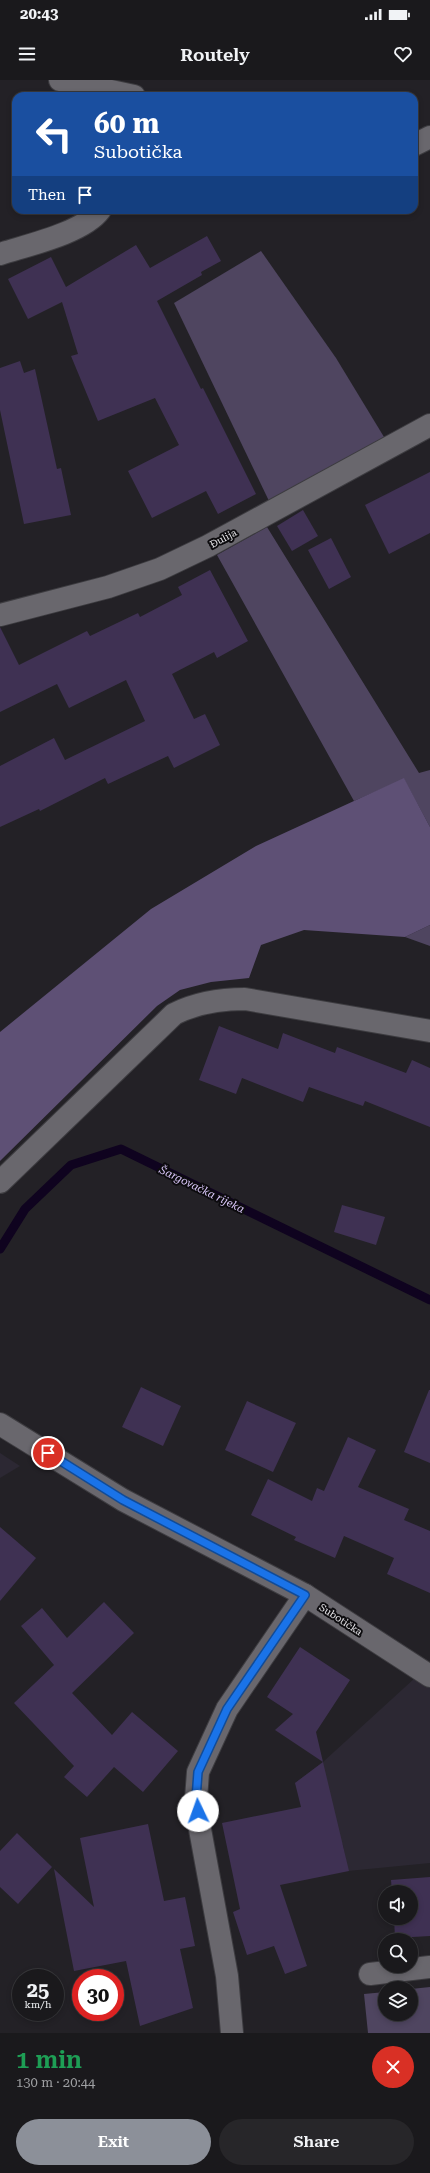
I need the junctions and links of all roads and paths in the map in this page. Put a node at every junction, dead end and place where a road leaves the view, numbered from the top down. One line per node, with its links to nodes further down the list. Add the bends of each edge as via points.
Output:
1 (60, 80): 2 (street)
2 (93, 92)
3 (430, 138): 4 (street)
4 (418, 143)
5 (97, 214): 6 (street, via 92,220 52,238)
6 (0, 254)
7 (430, 425): 8 (street, Đulija, via 208,546 160,569 108,587)
8 (0, 615)
9 (430, 1030): 10 (street, via 245,999 228,999 189,1007 174,1014)
10 (0, 1182)
11 (0, 1424): 12 (street, Subotička, via 123,1500)
12 (305, 1595): 13 (street, Subotička); 16 (street, via 227,1709 198,1772 196,1799 227,1976)
13 (430, 1676)
14 (430, 1967): 15 (street)
15 (370, 1974)
16 (232, 2033)

